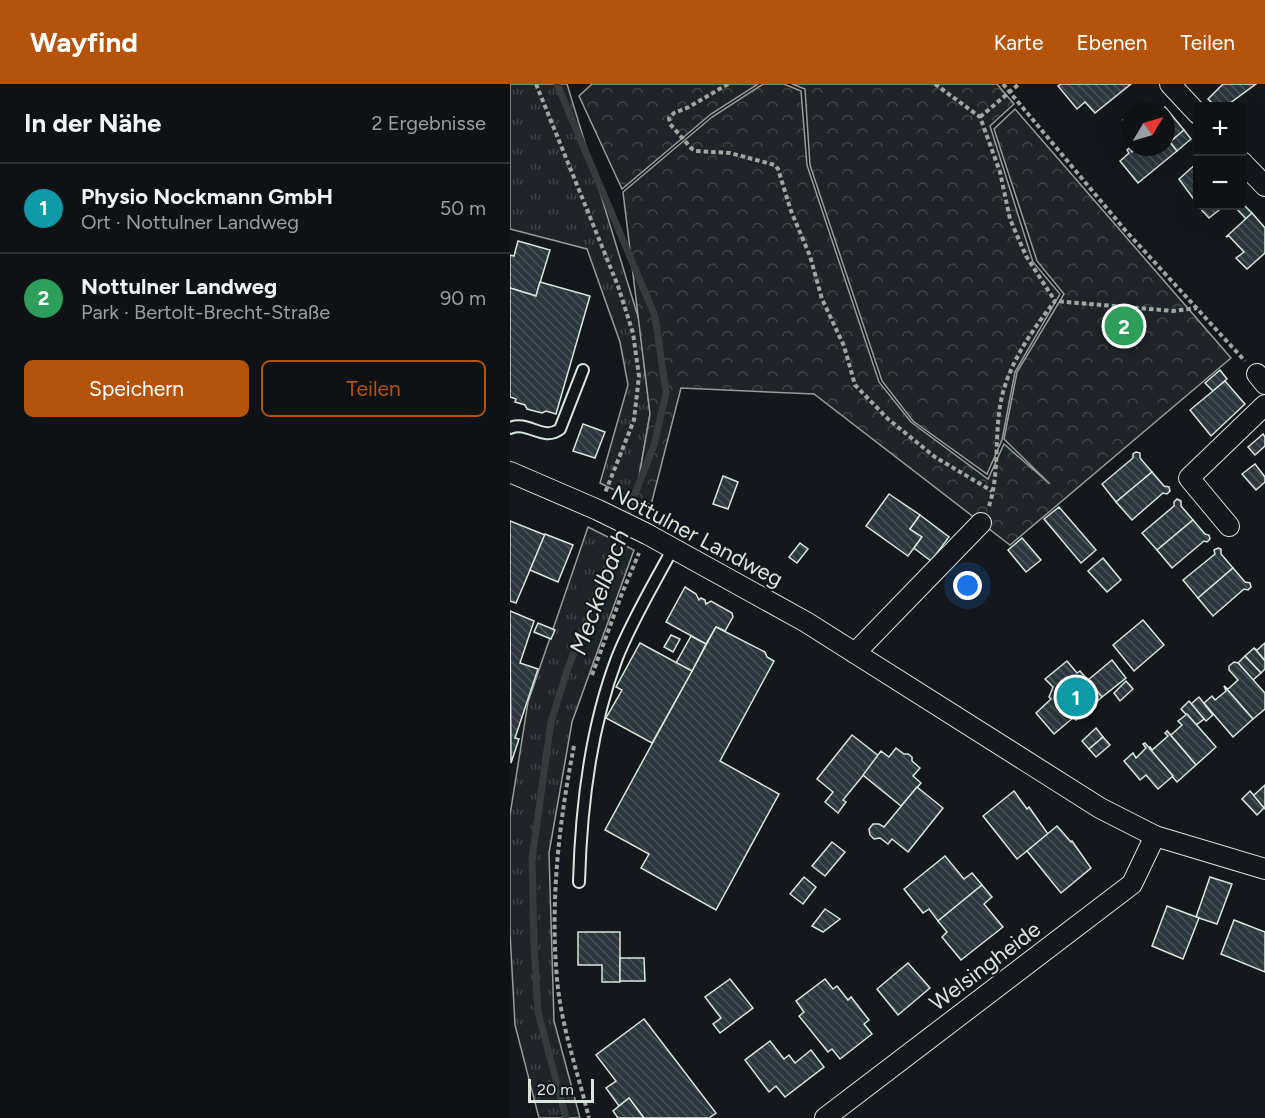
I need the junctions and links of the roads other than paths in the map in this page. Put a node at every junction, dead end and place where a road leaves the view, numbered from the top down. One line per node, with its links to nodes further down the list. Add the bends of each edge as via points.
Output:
1 (1170, 84): 2 (street)
2 (1193, 110)
3 (1247, 167): 4 (street)
4 (1265, 186)
5 (583, 370): 7 (lane, via 560,429 544,434 527,426)
6 (1265, 405): 10 (street, via 1188,478)
7 (510, 428)
8 (510, 472): 11 (street, Nottulner Landweg)
9 (981, 523): 12 (street)
10 (1229, 526)
11 (673, 548): 12 (street, Nottulner Landweg); 15 (lane, via 618,657 601,706 588,774)
12 (855, 653): 13 (street, Nottulner Landweg, via 1071,792)
13 (1155, 836): 14 (street, Nottulner Landweg); 16 (street, Welsingheide, via 1132,884)
14 (1265, 869)
15 (579, 882)
16 (825, 1118)

